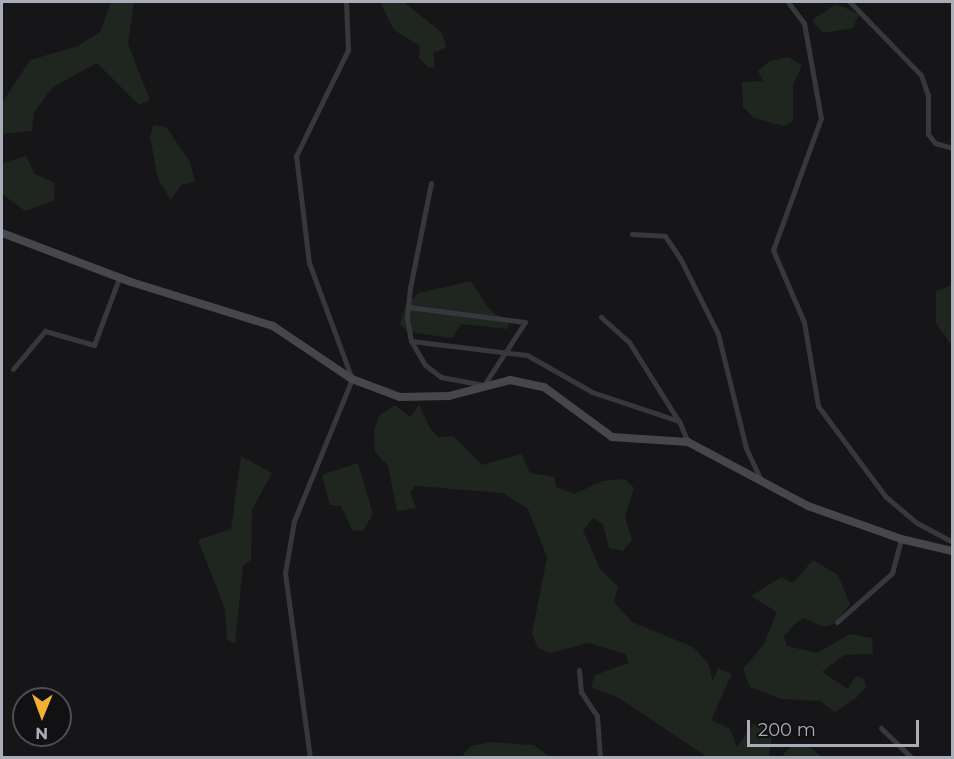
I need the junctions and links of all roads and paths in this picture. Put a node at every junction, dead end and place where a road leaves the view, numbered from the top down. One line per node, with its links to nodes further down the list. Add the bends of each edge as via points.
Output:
1 (346, 2): 14 (street, via 348,50 296,156 309,263)
2 (788, 2): 20 (street, via 804,23 821,118 773,250 804,322 818,406 885,496 917,523)
3 (850, 2): 4 (street, via 921,75 928,95 928,134 935,143)
4 (952, 148)
5 (431, 183): 9 (street)
6 (2, 233): 8 (main road)
7 (632, 234): 18 (street, via 665,236 680,258 718,334 746,448)
8 (119, 278): 13 (street, via 94,345 45,331); 14 (main road, via 273,326)
9 (408, 307): 11 (street); 12 (street, via 525,322)
10 (601, 317): 16 (street, via 629,342)
11 (411, 341): 12 (street); 15 (street, via 424,365 441,377)
12 (507, 349): 15 (street); 16 (street, via 592,392)
13 (13, 369)
14 (352, 379): 15 (main road, via 400,397 424,399); 25 (street, via 294,521 285,573)
15 (484, 385): 17 (main road, via 510,381 544,387 603,432 624,441)
16 (679, 421): 17 (street)
17 (688, 442): 18 (main road)
18 (763, 484): 19 (main road)
19 (901, 540): 21 (main road); 22 (street, via 892,573)
20 (952, 542)
21 (952, 551)
22 (837, 622)
23 (579, 670): 26 (street, via 581,692 597,716)
24 (881, 728): 27 (street)
25 (310, 758)
26 (600, 758)
27 (912, 758)

